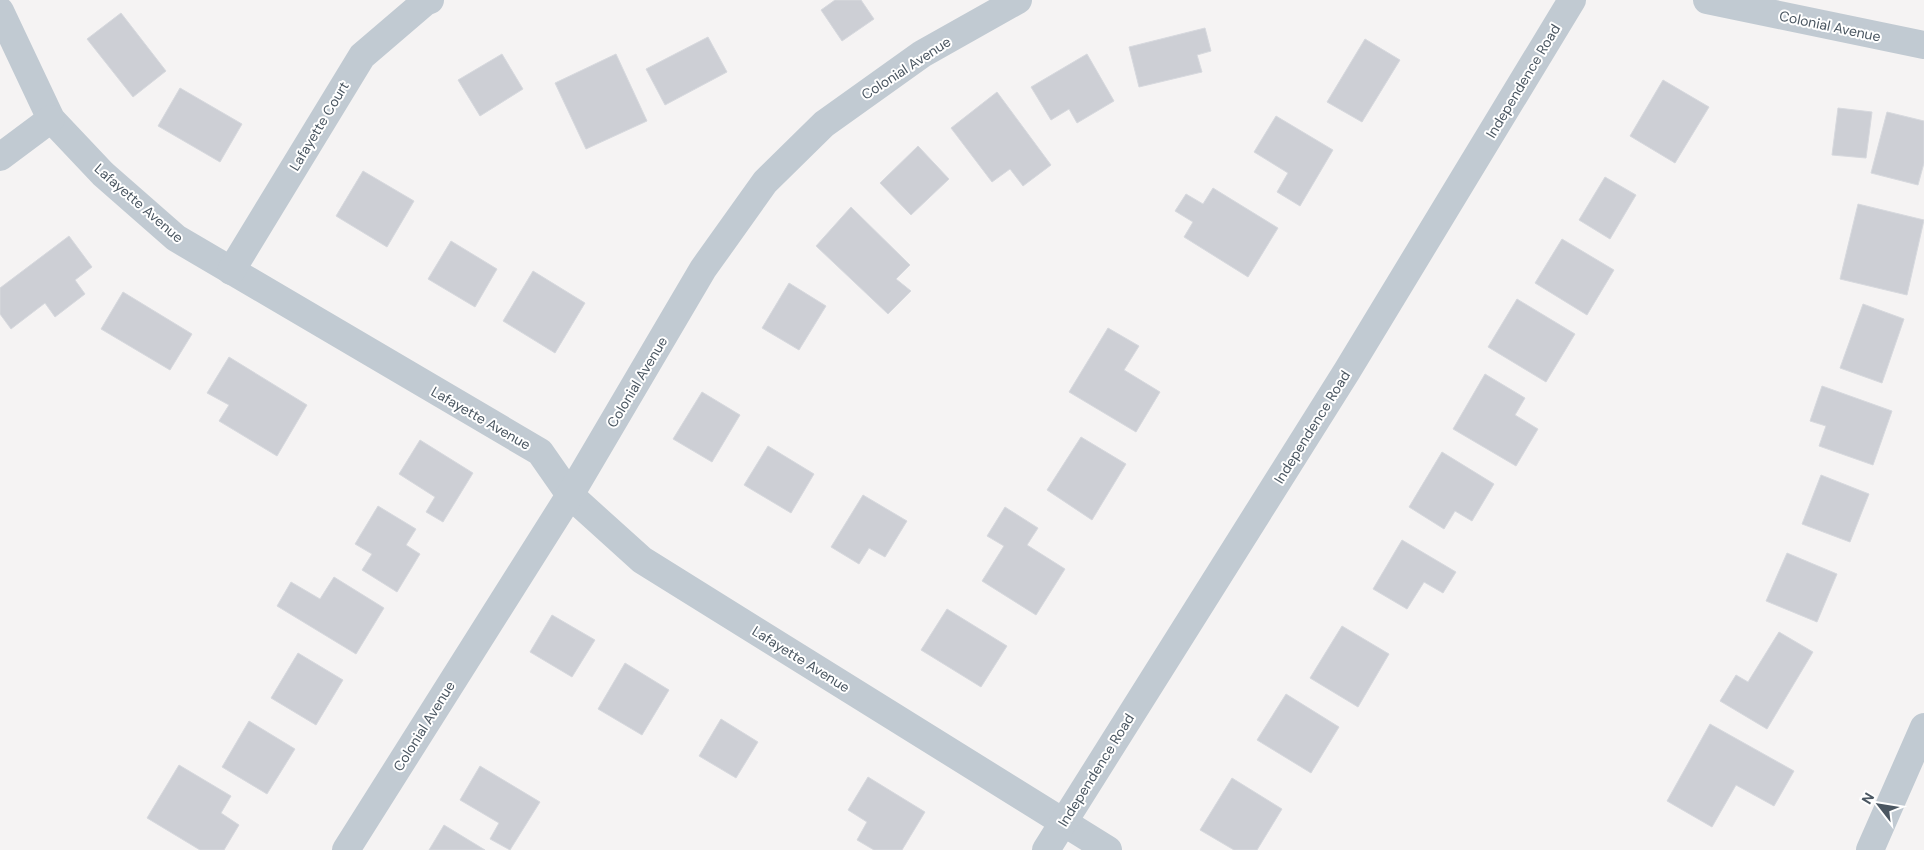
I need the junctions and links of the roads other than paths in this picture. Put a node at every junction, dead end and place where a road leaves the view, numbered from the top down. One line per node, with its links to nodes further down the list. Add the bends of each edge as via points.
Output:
1 (430, 0): 9 (street, Lafayette Court, via 362,56)
2 (1018, 0): 10 (street, Colonial Avenue, via 922,54 824,124 765,182 703,269)
3 (1572, 0): 12 (street, Independence Road, via 1347,371)
4 (1707, 0): 6 (street, Colonial Avenue)
5 (0, 12): 7 (street, Lafayette Avenue)
6 (1924, 45)
7 (51, 119): 8 (street); 9 (street, Lafayette Avenue, via 103,174 176,238)
8 (0, 157)
9 (231, 270): 10 (street, Lafayette Avenue, via 540,452)
10 (570, 495): 12 (street, Lafayette Avenue, via 642,560); 13 (street, Colonial Avenue)
11 (1924, 727): 16 (street)
12 (1063, 822): 14 (street, Independence Road); 15 (street, Lafayette Avenue)
13 (346, 850)
14 (1046, 850)
15 (1108, 850)
16 (1870, 850)

